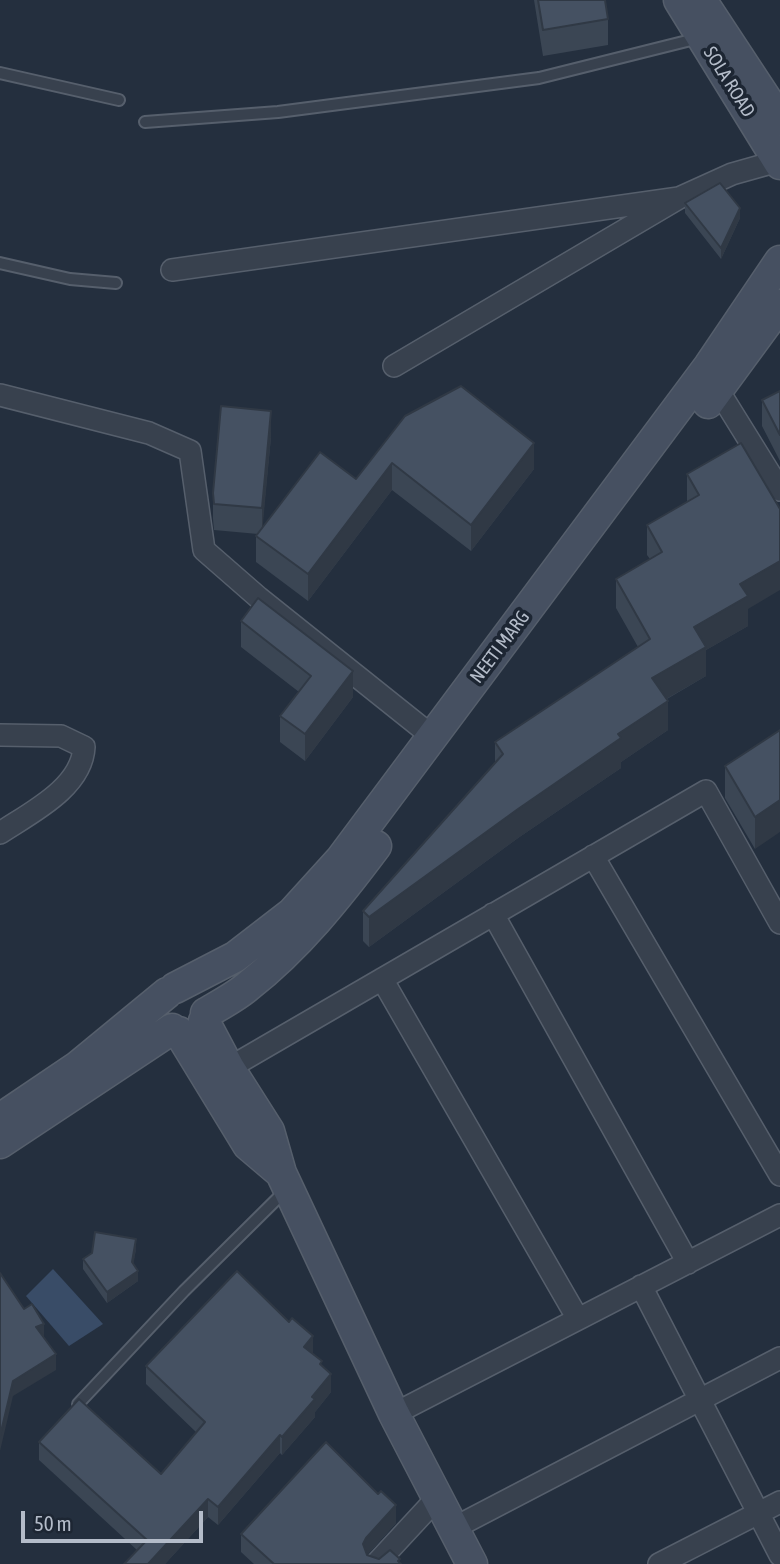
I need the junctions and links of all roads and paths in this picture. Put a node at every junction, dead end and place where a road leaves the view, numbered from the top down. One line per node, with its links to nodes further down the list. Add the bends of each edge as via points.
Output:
1 (679, 0): 3 (main road, SOLA ROAD)
2 (701, 0): 6 (main road, SOLA ROAD)
3 (701, 38): 7 (lane, via 539,78 278,113); 8 (main road, SOLA ROAD)
4 (0, 73): 5 (lane)
5 (119, 100)
6 (780, 120)
7 (145, 122)
8 (779, 163): 9 (street, via 732,174)
9 (680, 198): 12 (street); 15 (street)
10 (780, 261): 20 (main road, NEETI MARG, via 709,366)
11 (0, 263): 13 (lane, via 70,279)
12 (172, 270)
13 (116, 283)
14 (780, 305): 16 (main road)
15 (394, 366)
16 (718, 390): 18 (street); 27 (main road, via 343,890 247,986)
17 (0, 395): 20 (street, via 149,433 191,451 204,550)
18 (780, 491)
19 (0, 735): 21 (street, via 61,736 83,747 83,759 68,783)
20 (433, 737): 26 (main road, NEETI MARG, via 341,859 292,914 235,957)
21 (0, 833)
22 (593, 856): 23 (street); 24 (street, via 706,791); 31 (street)
23 (493, 914): 25 (street); 34 (street)
24 (780, 923)
25 (382, 979): 28 (street); 36 (street)
26 (171, 991): 27 (main road, via 163,1000 161,1014); 27 (main road, via 189,987 204,999); 29 (main road, NEETI MARG, via 77,1067)
27 (190, 1024): 28 (main road); 30 (main road); 32 (main road, via 248,1144)
28 (229, 1068): 32 (main road, via 269,1131)
29 (0, 1119)
30 (0, 1143)
31 (780, 1175)
32 (284, 1180): 39 (lane); 40 (main road)
33 (780, 1215): 34 (street)
34 (688, 1263): 35 (street)
35 (641, 1286): 36 (street); 38 (street)
36 (578, 1319): 40 (street)
37 (780, 1358): 38 (street)
38 (700, 1399): 43 (street); 44 (street)
39 (78, 1404)
40 (394, 1414): 41 (main road)
41 (438, 1497): 44 (main road); 46 (street)
42 (780, 1502): 43 (street)
43 (759, 1512): 45 (street); 48 (street)
44 (454, 1528): 47 (main road)
45 (780, 1555)
46 (376, 1564)
47 (472, 1564)
48 (659, 1564)

